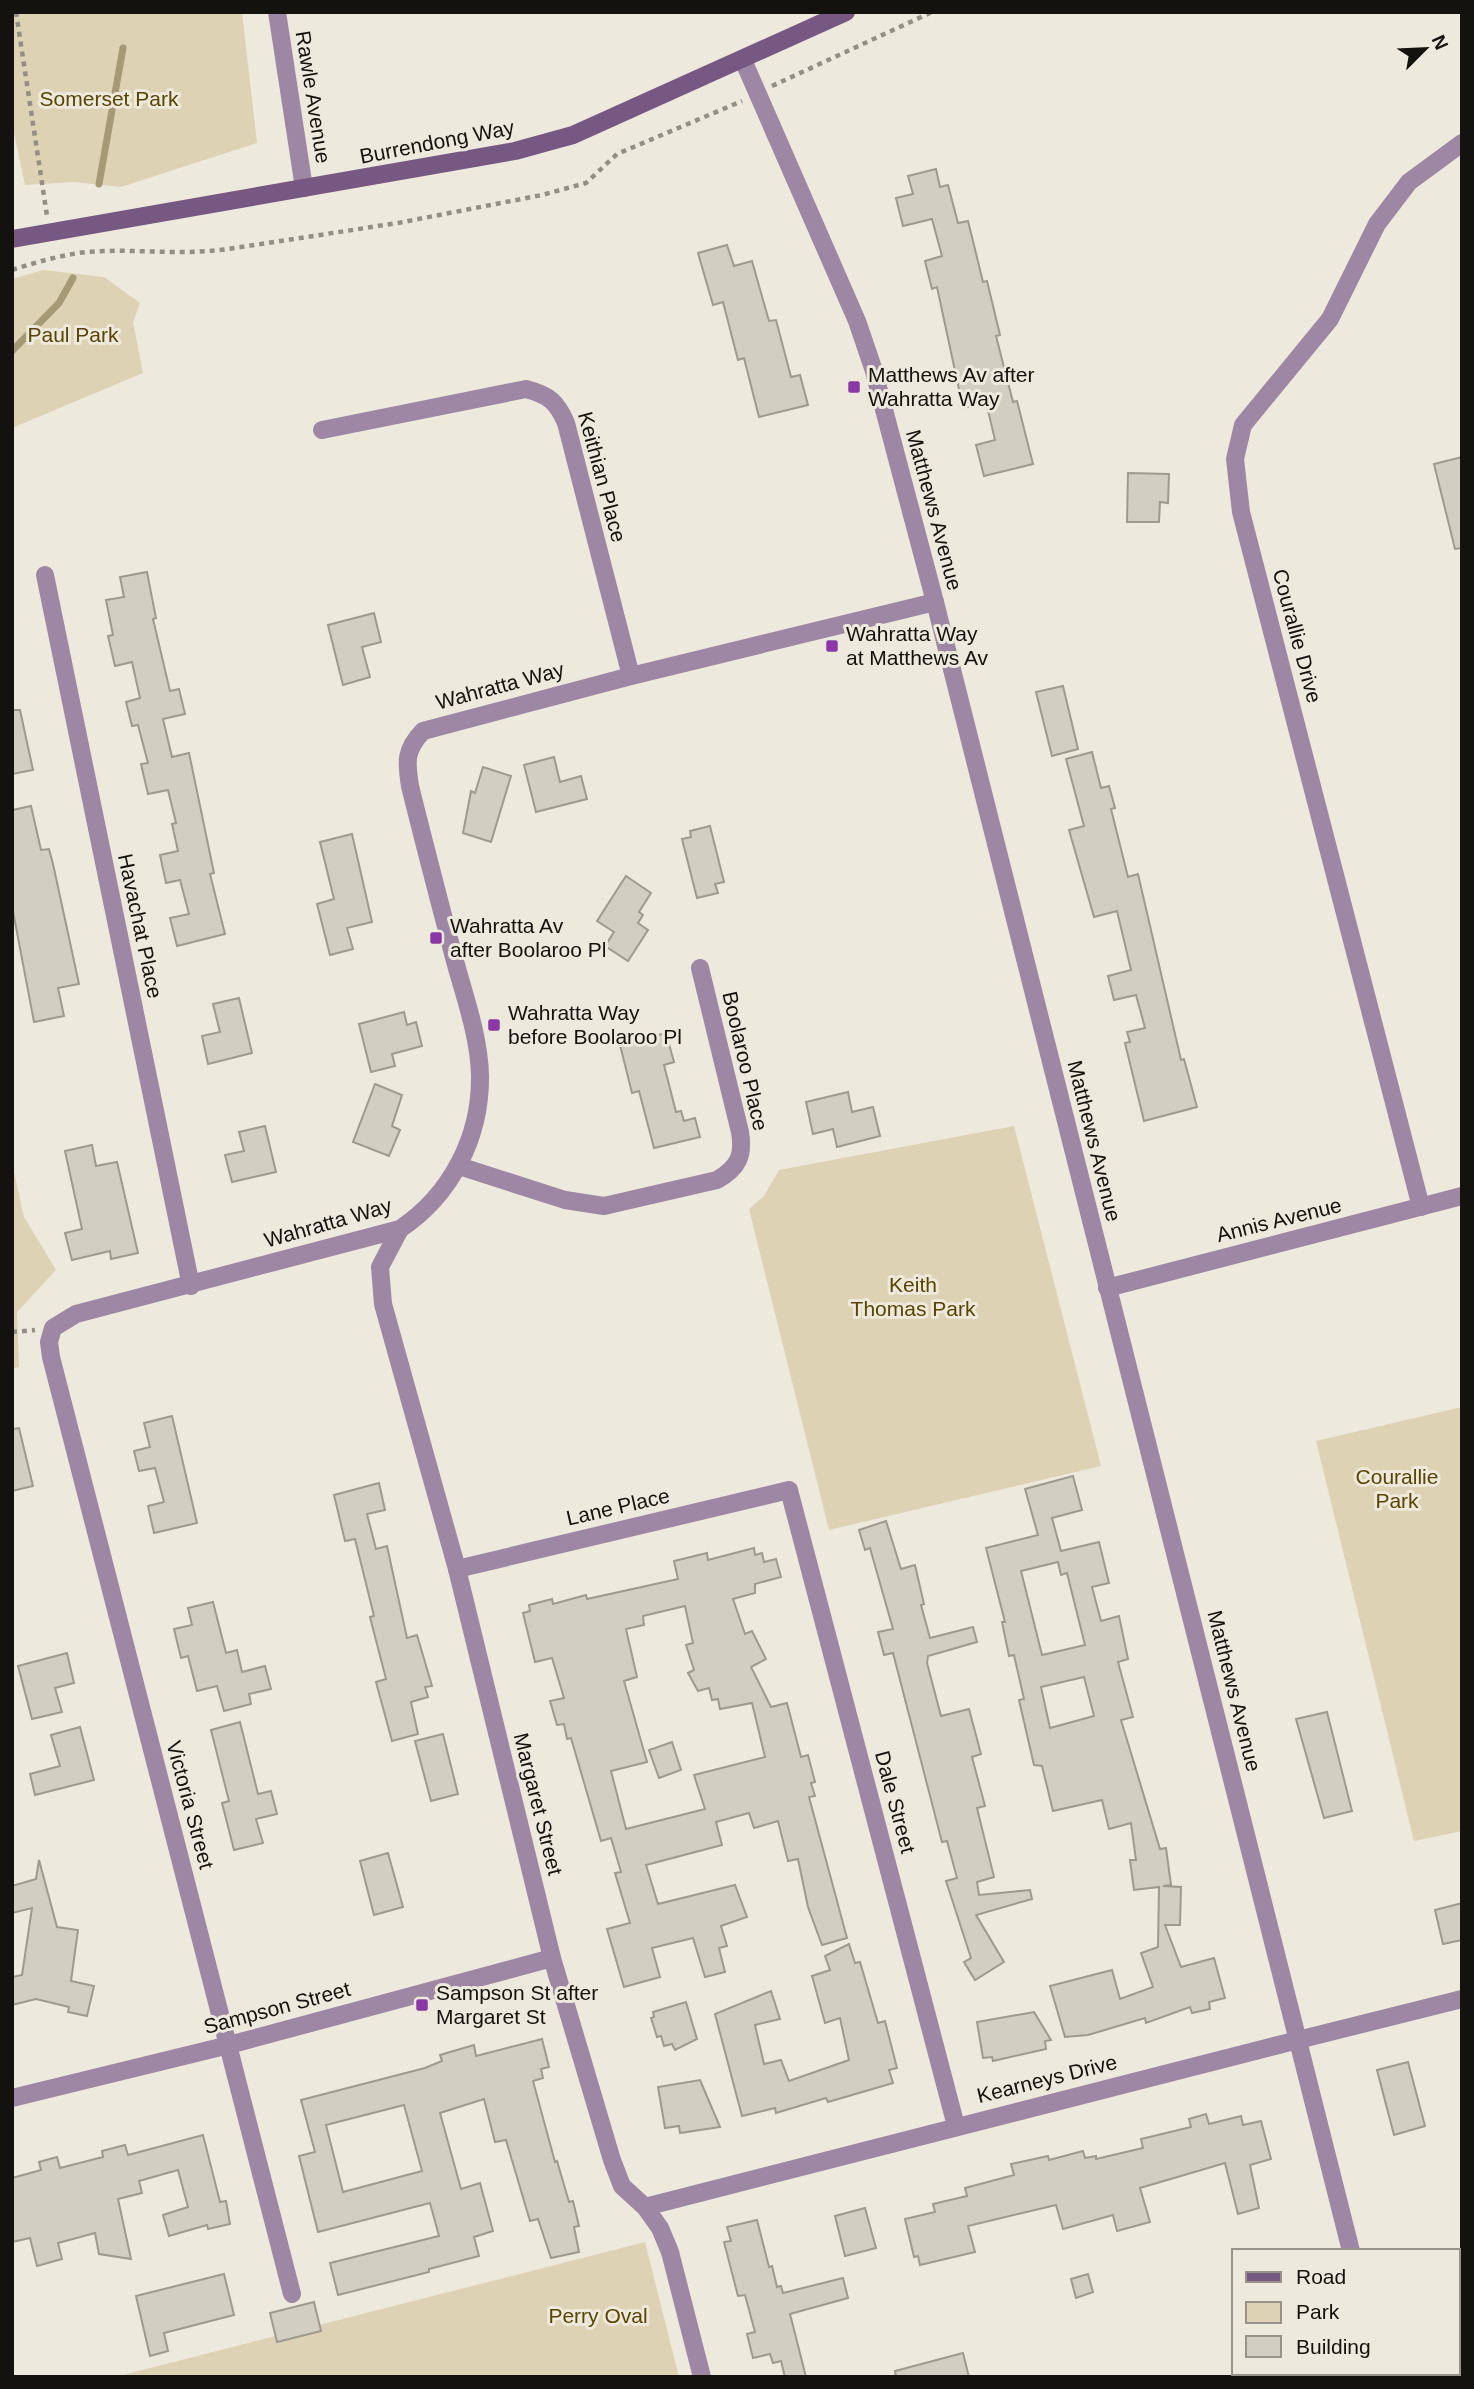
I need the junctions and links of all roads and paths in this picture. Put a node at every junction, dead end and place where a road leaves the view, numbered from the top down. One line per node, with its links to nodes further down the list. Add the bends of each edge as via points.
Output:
1 (16, 12): 10 (path)
2 (277, 12): 9 (street, Rawle Avenue)
3 (846, 12): 5 (main road, Burrendong Way)
4 (932, 12): 6 (path)
5 (743, 60): 9 (main road, Burrendong Way, via 573,135 460,162); 15 (street, Matthews Avenue, via 861,333)
6 (792, 77)
7 (724, 109): 12 (path, via 617,153 586,183 542,195 205,253 88,252)
8 (1462, 143): 20 (street, Courallie Drive, via 1409,182 1377,225 1330,319 1243,425 1235,459 1241,512)
9 (304, 188): 11 (main road, Burrendong Way)
10 (47, 207)
11 (12, 239)
12 (12, 270)
13 (322, 430): 16 (street, Keithian Place, via 526,390 545,394 566,423)
14 (45, 575): 22 (street, Havachat Place)
15 (935, 602): 16 (street, Wahratta Way); 23 (street, Matthews Avenue)
16 (631, 676): 18 (street, Wahratta Way, via 440,724 423,731 410,745 410,786 480,1075 474,1126)
17 (700, 968): 18 (street, Boolaroo Place, via 740,1132 742,1149 732,1171 717,1180 604,1206 565,1200)
18 (459, 1167): 21 (street, Wahratta Way, via 436,1198)
19 (1462, 1196): 20 (street, Annis Avenue)
20 (1421, 1207): 23 (street, Annis Avenue)
21 (400, 1229): 22 (street, Wahratta Way); 26 (street, Margaret Street, via 380,1267 380,1284)
22 (191, 1286): 24 (street, Wahratta Way, via 76,1314)
23 (1107, 1288): 29 (street, Matthews Avenue)
24 (53, 1328): 30 (street, Victoria Street, via 51,1357)
25 (789, 1490): 26 (street, Lane Place); 32 (street, Dale Street)
26 (457, 1569): 27 (street, Margaret Street)
27 (552, 1958): 30 (street, Sampson Street); 33 (street, Margaret Street, via 612,2160 622,2186)
28 (1462, 1999): 29 (street, Kearneys Drive)
29 (1298, 2040): 32 (street, Kearneys Drive); 34 (street, Matthews Avenue)
30 (229, 2045): 31 (street, Sampson Street); 35 (street, Victoria Street)
31 (12, 2098)
32 (956, 2126): 33 (street, Kearneys Drive)
33 (645, 2207): 36 (street, Margaret Street, via 670,2252)
34 (1351, 2249)
35 (292, 2294)
36 (702, 2377)

